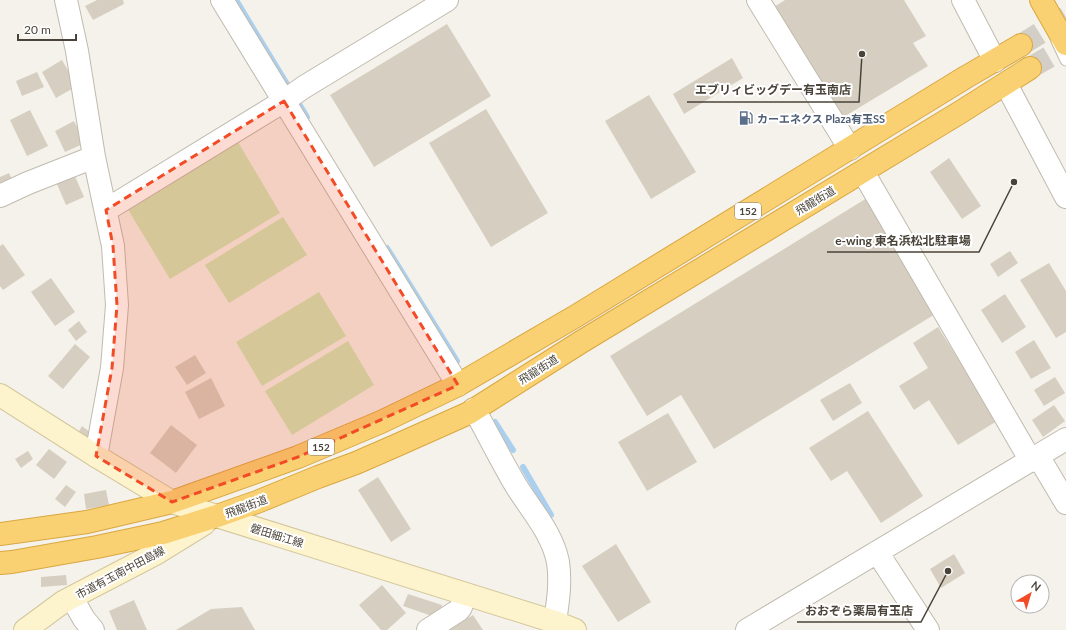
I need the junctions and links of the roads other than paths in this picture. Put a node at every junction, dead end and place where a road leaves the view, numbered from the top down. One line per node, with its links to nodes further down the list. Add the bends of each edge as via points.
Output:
1 (66, 0): 16 (street)
2 (222, 0): 14 (street)
3 (447, 0): 14 (street)
4 (758, 0): 15 (street)
5 (963, 0): 11 (street)
6 (1037, 0): 10 (lane)
7 (1041, 0): 8 (highway)
8 (1066, 44)
9 (1021, 46): 11 (highway, 152)
10 (1066, 60)
11 (995, 61): 15 (highway, 152)
12 (1030, 68): 13 (highway, 飛龍街道 / 152)
13 (1006, 84): 17 (highway, 飛龍街道 / 152); 19 (street)
14 (284, 100): 20 (street); 21 (street)
15 (850, 149): 21 (highway, 152)
16 (94, 157): 18 (street); 20 (street)
17 (862, 172): 23 (highway, 飛龍街道 / 152); 26 (street)
18 (0, 196)
19 (1066, 197)
20 (106, 210): 25 (street, via 113,246 117,305 112,368)
21 (466, 380): 27 (highway, 152, via 381,422 298,457)
22 (0, 395): 25 (main road, 磐田細江線)
23 (481, 405): 29 (highway, 飛龍街道 / 152, via 356,463); 35 (street, via 516,486 540,521 554,550 560,589)
24 (1066, 439): 26 (street)
25 (96, 456): 27 (main road, 磐田細江線)
26 (1035, 459): 28 (street); 31 (street)
27 (172, 502): 29 (main road, 磐田細江線); 30 (highway, 152, via 87,522)
28 (1066, 503)
29 (217, 516): 32 (highway, 飛龍街道 / 152, via 163,533); 33 (main road, 磐田細江線); 34 (main road, 市道有玉南中田島線, via 157,553)
30 (0, 534)
31 (877, 552): 40 (street); 41 (street)
32 (0, 563)
33 (464, 594): 35 (main road, 磐田細江線); 38 (street, via 459,610)
34 (72, 598): 36 (main road, 市道有玉南中田島線); 37 (street)
35 (554, 622): 39 (main road, 磐田細江線)
36 (25, 630)
37 (93, 630)
38 (428, 630)
39 (575, 630)
40 (747, 630)
41 (928, 630)

